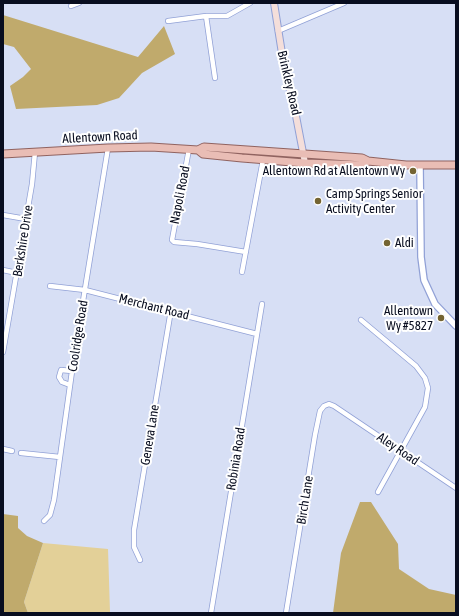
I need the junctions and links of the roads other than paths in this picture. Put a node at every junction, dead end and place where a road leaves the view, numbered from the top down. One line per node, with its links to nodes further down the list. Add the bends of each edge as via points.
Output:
1 (79, 3): 5 (street)
2 (250, 3): 6 (street, via 231,14)
3 (274, 3): 8 (main road, Brinkley Road)
4 (344, 3): 8 (street)
5 (71, 6)
6 (206, 16): 7 (street); 9 (street)
7 (168, 21)
8 (278, 31): 15 (main road, Brinkley Road)
9 (215, 78)
10 (108, 148): 11 (main road, Allentown Road); 13 (main road, Allentown Road); 28 (street, Coolridge Road)
11 (189, 149): 12 (main road, Allentown Road); 23 (street, Napoli Road, via 172,240)
12 (198, 150): 15 (main road, Allentown Road, via 204,147); 16 (main road, Allentown Road, via 203,154)
13 (35, 152): 14 (main road, Allentown Road); 22 (street, Berkshire Drive)
14 (3, 154)
15 (304, 155): 17 (main road, Allentown Road, via 362,158); 18 (main road, Brinkley Road)
16 (263, 160): 18 (main road, Allentown Road); 23 (street)
17 (368, 161): 18 (main road, Allentown Road, via 364,165); 20 (main road, Allentown Road)
18 (305, 163)
19 (456, 165): 20 (main road, Allentown Road)
20 (420, 166): 32 (street, via 421,257 424,280 436,306)
21 (3, 216): 22 (street)
22 (26, 219): 26 (street, Berkshire Drive)
23 (246, 252): 25 (street)
24 (3, 270): 26 (street)
25 (242, 272)
26 (17, 273): 33 (street, Berkshire Drive)
27 (50, 286): 28 (street, Merchant Road)
28 (85, 290): 30 (street, Merchant Road); 36 (street, Coolridge Road)
29 (262, 304): 34 (street, Robinia Road)
30 (170, 310): 34 (street, Merchant Road); 47 (street, Geneva Lane, via 134,535 135,550)
31 (361, 320): 41 (street, via 421,371 427,382 425,407)
32 (456, 326)
33 (5, 330): 35 (street, Berkshire Drive)
34 (257, 334): 48 (street, Robinia Road)
35 (3, 352)
36 (72, 370): 37 (street, Coolridge Road); 37 (street, via 61,370 59,376 62,382)
37 (70, 385): 43 (street, Coolridge Road)
38 (340, 410): 41 (street, Aley Road); 49 (street, Birch Lane, via 326,405 321,408 318,417)
39 (3, 449): 40 (street)
40 (12, 451)
41 (400, 451): 44 (street, Aley Road); 45 (street)
42 (21, 453): 43 (street)
43 (60, 457): 46 (street, Coolridge Road, via 51,513)
44 (456, 488)
45 (378, 492)
46 (44, 521)
47 (140, 560)
48 (211, 613)
49 (286, 613)

